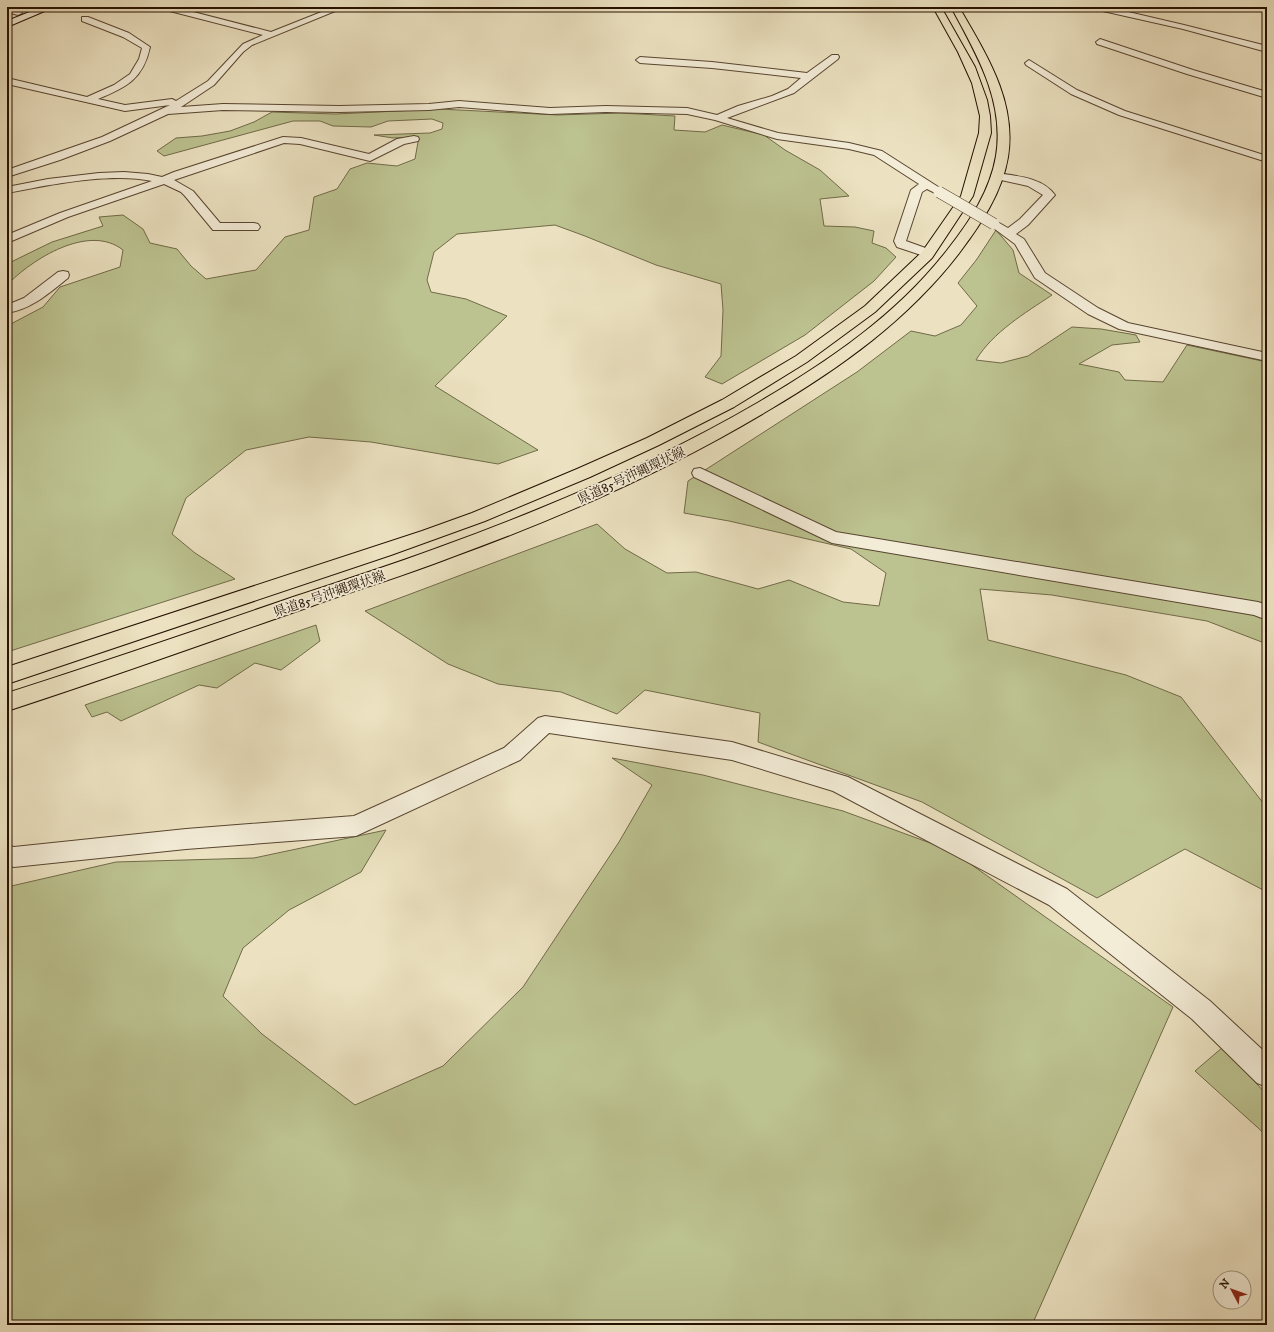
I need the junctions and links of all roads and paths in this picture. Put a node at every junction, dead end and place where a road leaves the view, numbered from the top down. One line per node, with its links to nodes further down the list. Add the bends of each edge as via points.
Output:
1 (50, 7): 10 (main road)
2 (165, 7): 11 (street)
3 (341, 7): 11 (street)
4 (937, 7): 34 (main road, 県道85号沖縄環状線, via 976,80 986,119 980,161 967,196 950,224)
5 (955, 7): 26 (main road, 県道85号沖縄環状線, via 994,80 1004,120 1002,156)
6 (1097, 7): 13 (street)
7 (7, 10): 8 (street)
8 (18, 13)
9 (85, 19): 20 (street, via 126,35 146,47 144,61 131,80)
10 (7, 24)
11 (270, 34): 21 (street, via 243,47 218,76 201,91)
12 (1100, 42): 19 (street)
13 (1267, 49)
14 (835, 57): 17 (street)
15 (640, 60): 17 (street)
16 (1029, 63): 25 (street, via 1074,92 1122,113)
17 (809, 76): 23 (street, via 790,91)
18 (7, 81): 20 (street)
19 (1267, 95)
20 (87, 100): 21 (street, via 125,108)
21 (184, 101): 22 (street)
22 (166, 111): 23 (street, via 224,107 339,109 459,104 550,111 687,111); 27 (street, via 102,140)
23 (718, 118): 29 (street, via 777,136 849,146 878,153)
24 (414, 139): 28 (street, via 401,141 370,158 301,140 283,140)
25 (1267, 159)
26 (998, 173): 32 (street, via 1038,186 1049,195 1024,222); 41 (main road, 県道85号沖縄環状線, via 971,228 950,257 930,281 888,322 842,357 732,426 666,460 469,544)
27 (7, 174)
28 (165, 180): 30 (street, via 121,174 41,183); 31 (street, via 185,190 217,227); 33 (street, via 64,215)
29 (926, 185): 32 (street, bridge); 34 (street, via 917,190 900,241 905,247)
30 (7, 190)
31 (254, 227)
32 (1009, 233): 37 (street, via 1020,242 1040,275 1093,311 1124,326)
33 (7, 239)
34 (927, 253): 40 (main road, 県道85号沖縄環状線, via 910,273 864,314 796,362 710,414 641,448 453,527)
35 (63, 275): 36 (street, via 41,293)
36 (7, 309)
37 (1267, 357)
38 (700, 473): 39 (street, via 832,537 1251,608)
39 (1267, 614)
40 (7, 676)
41 (7, 702)
42 (7, 855): 43 (street, via 356,826 512,754 545,724 732,751 840,784 1058,897 1201,1010)
43 (1267, 1073)

